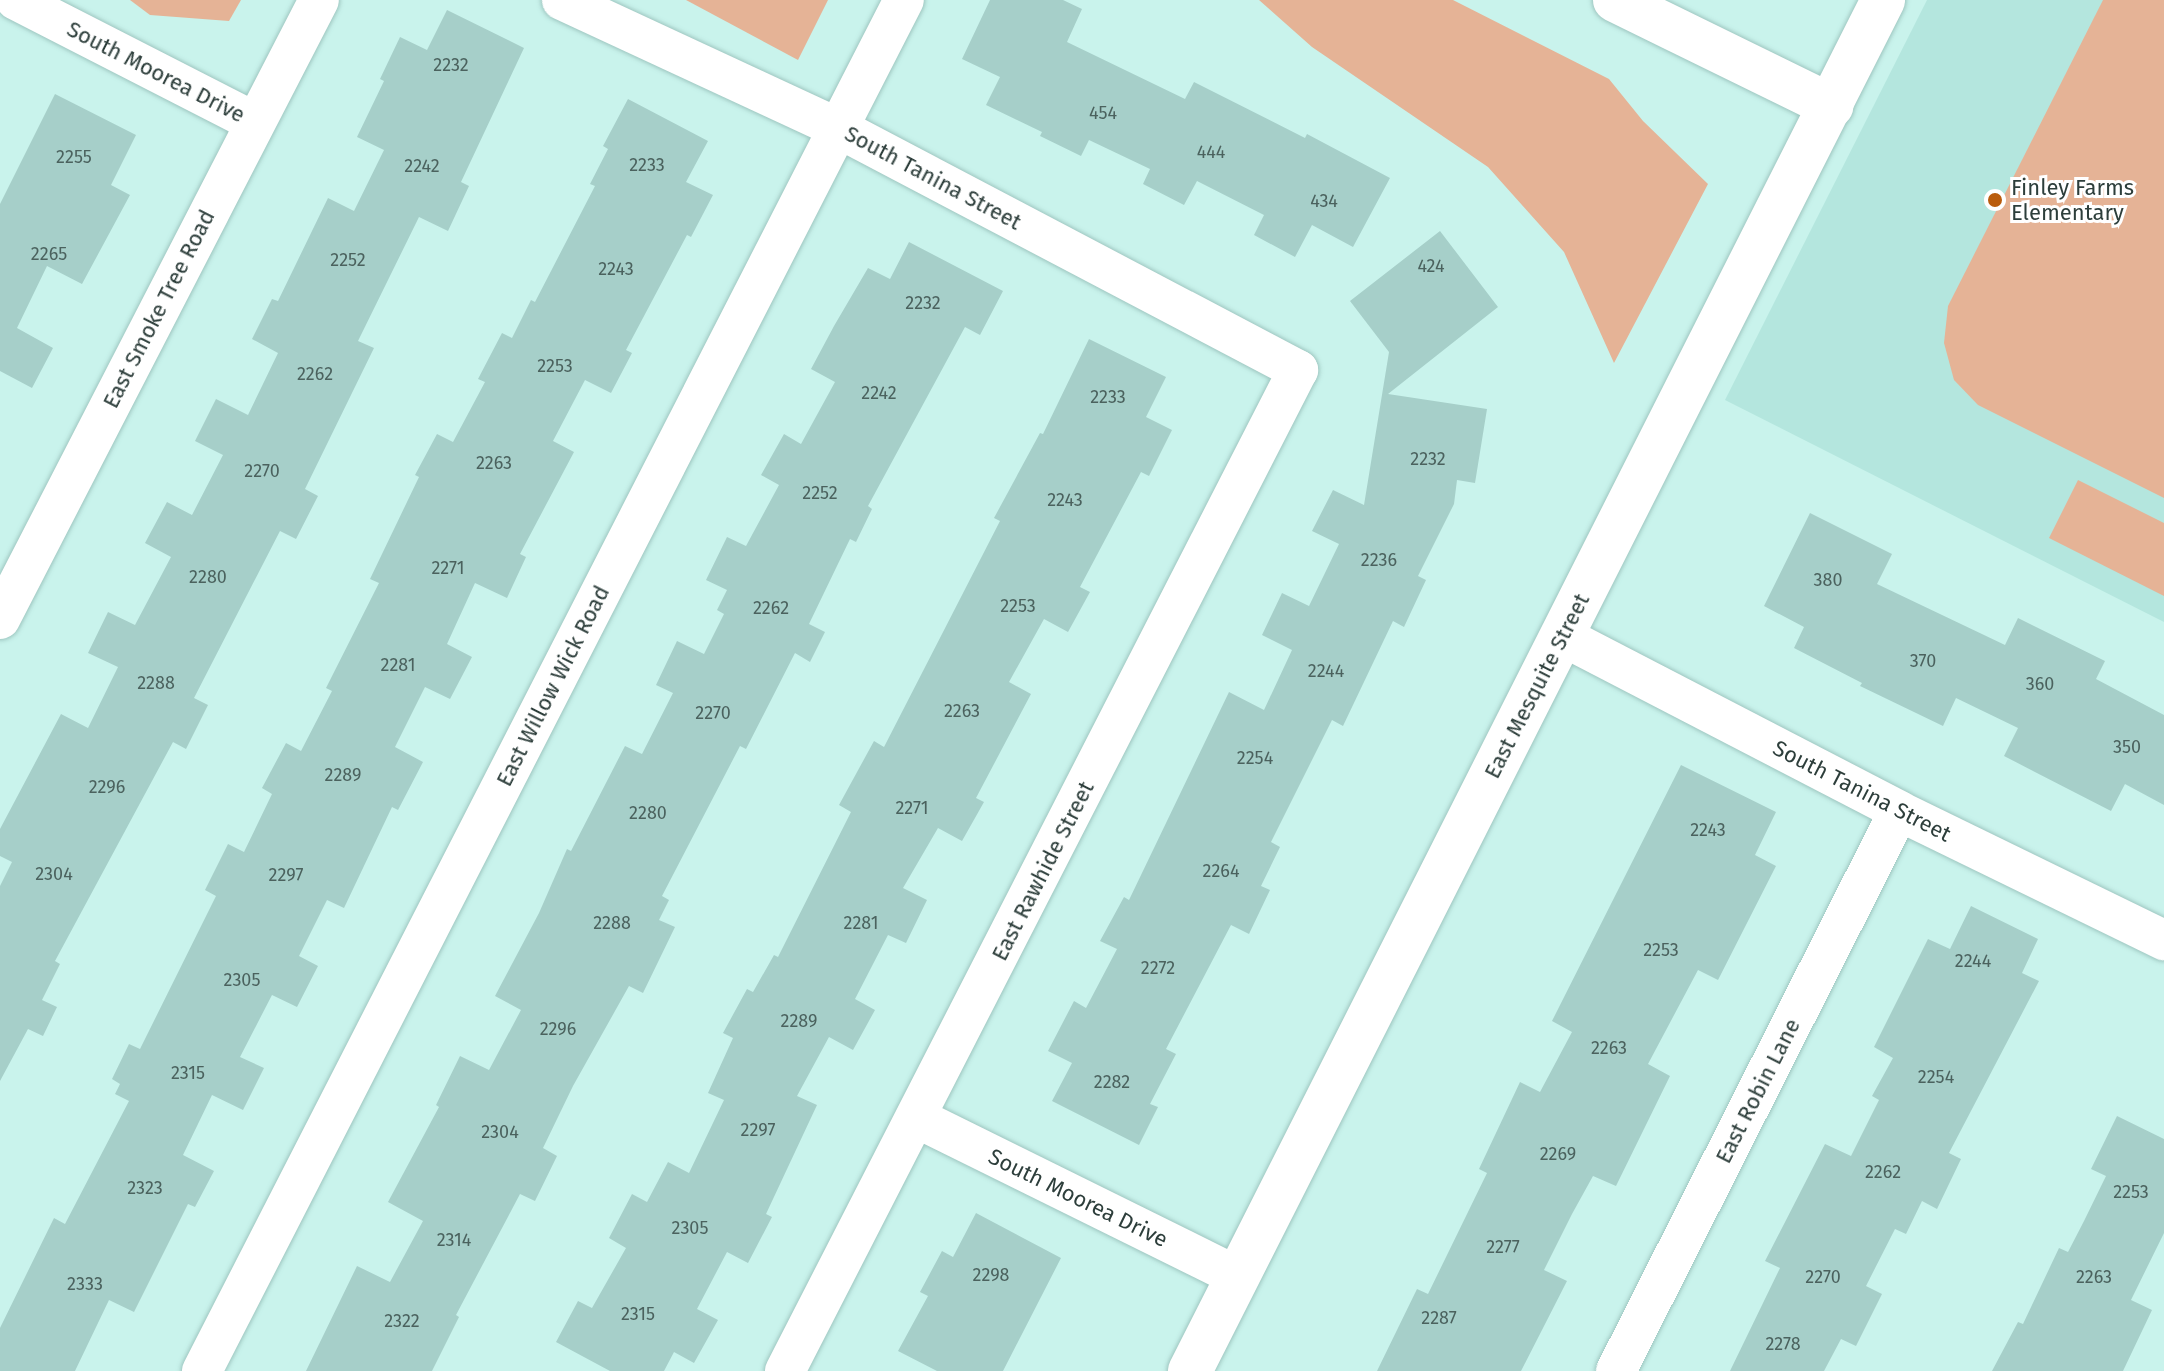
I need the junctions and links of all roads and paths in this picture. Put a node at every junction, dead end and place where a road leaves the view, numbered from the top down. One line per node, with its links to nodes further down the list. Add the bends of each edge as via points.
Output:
1 (16, 0): 8 (street, South Moorea Drive)
2 (319, 0): 8 (street, East Smoke Tree Road)
3 (562, 0): 9 (street, South Tanina Street)
4 (904, 0): 9 (street, East Willow Wick Road)
5 (1615, 0): 7 (street)
6 (1883, 0): 7 (street, East Mesquite Street)
7 (1831, 106): 12 (street, East Mesquite Street)
8 (254, 122): 11 (street, East Smoke Tree Road)
9 (838, 128): 10 (street, South Tanina Street); 17 (street, East Willow Wick Road)
10 (1298, 370): 15 (street, East Rawhide Street)
11 (0, 619)
12 (1562, 636): 13 (street, South Tanina Street); 16 (street, East Mesquite Street)
13 (1899, 811): 14 (street, South Tanina Street); 20 (street, East Robin Lane)
14 (2164, 940)
15 (917, 1118): 16 (street, South Moorea Drive); 18 (street, East Rawhide Street)
16 (1239, 1277): 19 (street, East Mesquite Street)
17 (202, 1371)
18 (785, 1371)
19 (1190, 1371)
20 (1616, 1371)

